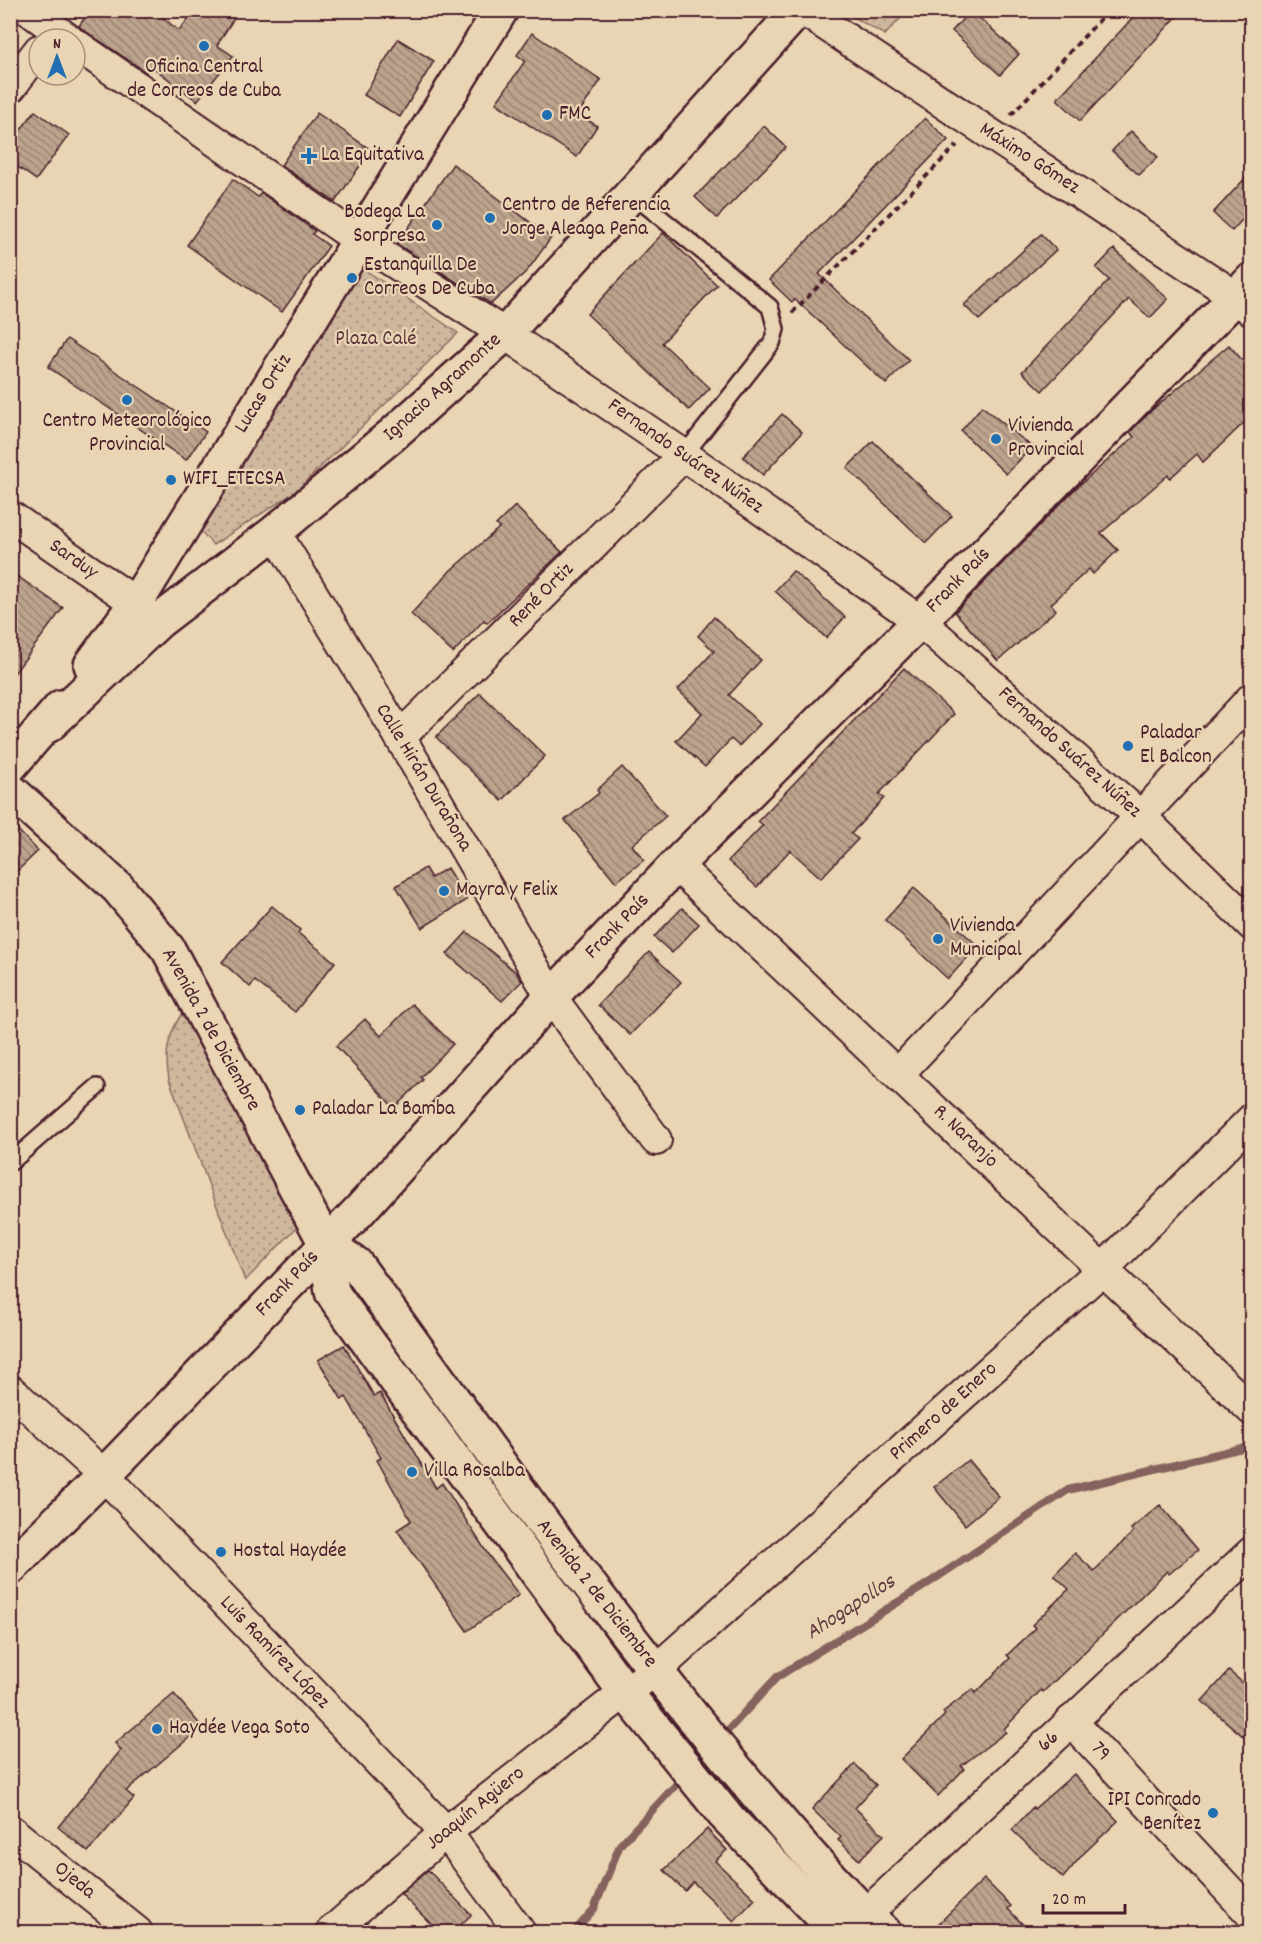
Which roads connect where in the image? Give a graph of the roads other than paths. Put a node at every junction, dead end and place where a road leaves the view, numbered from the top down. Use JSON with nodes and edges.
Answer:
{"nodes":[{"id":1,"x":29,"y":10,"type":"edge"},
{"id":2,"x":501,"y":10,"type":"edge"},
{"id":3,"x":798,"y":10,"type":"edge"},
{"id":4,"x":803,"y":10,"type":"edge"},
{"id":5,"x":49,"y":27,"type":"edge"},
{"id":6,"x":87,"y":55,"type":"edge"},
{"id":7,"x":27,"y":69,"type":"edge"},
{"id":8,"x":10,"y":88,"type":"edge"},
{"id":9,"x":632,"y":194,"type":"junction"},
{"id":10,"x":359,"y":240,"type":"junction"},
{"id":11,"x":1246,"y":296,"type":"edge"},
{"id":12,"x":505,"y":334,"type":"junction"},
{"id":13,"x":684,"y":455,"type":"junction"},
{"id":14,"x":10,"y":516,"type":"edge"},
{"id":15,"x":275,"y":532,"type":"junction"},
{"id":16,"x":147,"y":613,"type":"junction"},
{"id":17,"x":920,"y":621,"type":"junction"},
{"id":18,"x":1251,"y":698,"type":"edge"},
{"id":19,"x":400,"y":737,"type":"junction"},
{"id":20,"x":10,"y":766,"type":"edge"},
{"id":21,"x":10,"y":790,"type":"edge"},
{"id":22,"x":1140,"y":816,"type":"junction"},
{"id":23,"x":676,"y":865,"type":"junction"},
{"id":24,"x":1251,"y":926,"type":"edge"},
{"id":25,"x":551,"y":997,"type":"junction"},
{"id":26,"x":899,"y":1073,"type":"junction"},
{"id":27,"x":97,"y":1087,"type":"dead end"},
{"id":28,"x":1251,"y":1119,"type":"edge"},
{"id":29,"x":656,"y":1140,"type":"dead end"},
{"id":30,"x":10,"y":1163,"type":"edge"},
{"id":31,"x":360,"y":1210,"type":"junction"},
{"id":32,"x":326,"y":1244,"type":"junction"},
{"id":33,"x":356,"y":1264,"type":"junction"},
{"id":34,"x":1101,"y":1270,"type":"junction"},
{"id":35,"x":293,"y":1280,"type":"junction"},
{"id":36,"x":332,"y":1292,"type":"junction"},
{"id":37,"x":10,"y":1390,"type":"edge"},
{"id":38,"x":1251,"y":1410,"type":"edge"},
{"id":39,"x":104,"y":1475,"type":"junction"},
{"id":40,"x":1251,"y":1552,"type":"edge"},
{"id":41,"x":10,"y":1568,"type":"edge"},
{"id":42,"x":661,"y":1678,"type":"junction"},
{"id":43,"x":631,"y":1700,"type":"junction"},
{"id":44,"x":1071,"y":1721,"type":"junction"},
{"id":45,"x":10,"y":1830,"type":"edge"},
{"id":46,"x":446,"y":1832,"type":"junction"},
{"id":47,"x":1251,"y":1915,"type":"edge"},
{"id":48,"x":858,"y":1928,"type":"edge"},
{"id":49,"x":137,"y":1932,"type":"edge"},
{"id":50,"x":331,"y":1932,"type":"edge"},
{"id":51,"x":520,"y":1932,"type":"edge"}],
"edges":[{"from":1,"to":5,"type":"street","name":"Fernando Suárez Núñez"},
{"from":2,"to":10,"type":"main road","name":"Lucas Ortiz"},
{"from":3,"to":9,"type":"main road","name":"Ignacio Agramonte"},
{"from":4,"to":11,"type":"street","name":"Máximo Gómez"},
{"from":6,"to":10,"type":"street","name":"Fernando Suárez Núñez"},
{"from":7,"to":8,"type":"street"},
{"from":9,"to":12,"type":"main road","name":"Ignacio Agramonte"},
{"from":9,"to":13,"type":"lane"},
{"from":10,"to":12,"type":"street","name":"Fernando Suárez Núñez"},
{"from":10,"to":16,"type":"main road","name":"Lucas Ortiz"},
{"from":11,"to":17,"type":"main road","name":"Frank País"},
{"from":12,"to":13,"type":"street","name":"Fernando Suárez Núñez"},
{"from":12,"to":15,"type":"main road","name":"Ignacio Agramonte"},
{"from":13,"to":17,"type":"street","name":"Fernando Suárez Núñez"},
{"from":13,"to":19,"type":"street","name":"René Ortiz"},
{"from":14,"to":16,"type":"street","name":"Sarduy"},
{"from":15,"to":16,"type":"main road","name":"Ignacio Agramonte"},
{"from":15,"to":19,"type":"street","name":"Calle Hirán Durañona"},
{"from":16,"to":20,"type":"main road","name":"Lucas Ortiz"},
{"from":17,"to":22,"type":"street","name":"Fernando Suárez Núñez"},
{"from":17,"to":23,"type":"main road","name":"Frank País"},
{"from":18,"to":22,"type":"street"},
{"from":19,"to":25,"type":"street","name":"Calle Hirán Durañona"},
{"from":21,"to":32,"type":"main road","name":"Avenida 2 de Diciembre"},
{"from":22,"to":24,"type":"street","name":"Fernando Suárez Núñez"},
{"from":22,"to":26,"type":"street"},
{"from":23,"to":25,"type":"main road","name":"Frank País"},
{"from":23,"to":26,"type":"street","name":"R. Naranjo"},
{"from":25,"to":29,"type":"street","name":"Calle Hirán Durañona"},
{"from":25,"to":31,"type":"main road","name":"Frank País"},
{"from":26,"to":34,"type":"street","name":"R. Naranjo"},
{"from":27,"to":30,"type":"lane"},
{"from":28,"to":34,"type":"street","name":"Primero de Enero"},
{"from":31,"to":32,"type":"main road","name":"Frank País"},
{"from":31,"to":33,"type":"main road"},
{"from":32,"to":33,"type":"main road","name":"Avenida 2 de Diciembre"},
{"from":32,"to":35,"type":"main road","name":"Frank País"},
{"from":32,"to":36,"type":"main road","name":"Avenida 2 de Diciembre"},
{"from":33,"to":42,"type":"main road","name":"Avenida 2 de Diciembre"},
{"from":34,"to":38,"type":"street","name":"R. Naranjo"},
{"from":34,"to":42,"type":"street","name":"Primero de Enero"},
{"from":35,"to":36,"type":"main road"},
{"from":35,"to":39,"type":"main road","name":"Frank País"},
{"from":36,"to":43,"type":"main road","name":"Avenida 2 de Diciembre"},
{"from":37,"to":39,"type":"street","name":"Luis Ramírez López"},
{"from":39,"to":41,"type":"main road","name":"Frank País"},
{"from":39,"to":46,"type":"street","name":"Luis Ramírez López"},
{"from":40,"to":44,"type":"street","name":"66"},
{"from":42,"to":43,"type":"street","name":"Primero de Enero"},
{"from":42,"to":48,"type":"main road","name":"Avenida 2 de Diciembre"},
{"from":43,"to":46,"type":"street","name":"Joaquín Agüero"},
{"from":43,"to":48,"type":"main road","name":"Avenida 2 de Diciembre"},
{"from":44,"to":47,"type":"street","name":"79"},
{"from":44,"to":48,"type":"street","name":"66"},
{"from":45,"to":49,"type":"street","name":"Ojeda"},
{"from":46,"to":50,"type":"street","name":"Joaquín Agüero"},
{"from":46,"to":51,"type":"street","name":"Luis Ramírez López"}]}
